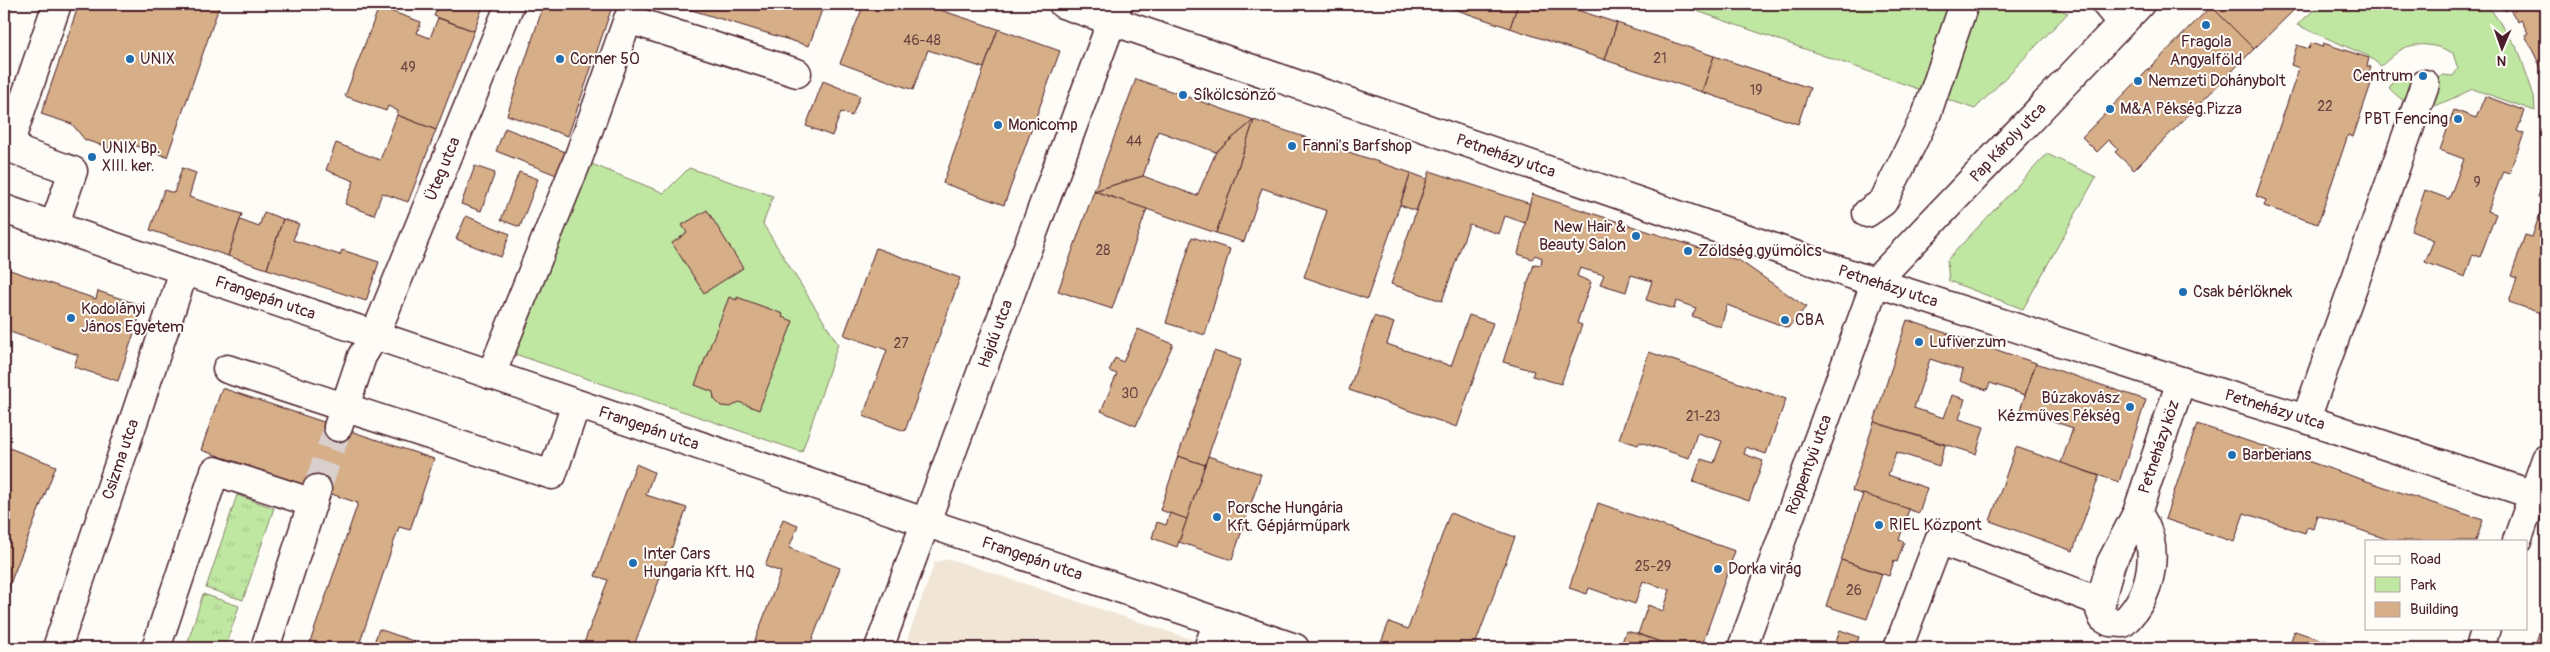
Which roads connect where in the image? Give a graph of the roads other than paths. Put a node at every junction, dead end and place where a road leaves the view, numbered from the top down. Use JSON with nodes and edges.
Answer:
{"nodes":[{"id":1,"x":57,"y":4,"type":"edge"},
{"id":2,"x":510,"y":4,"type":"edge"},
{"id":3,"x":1063,"y":4,"type":"edge"},
{"id":4,"x":1964,"y":4,"type":"edge"},
{"id":5,"x":2140,"y":4,"type":"edge"},
{"id":6,"x":1114,"y":12,"type":"edge"},
{"id":7,"x":2113,"y":13,"type":"edge"},
{"id":8,"x":797,"y":73,"type":"dead end"},
{"id":9,"x":2425,"y":84,"type":"dead end"},
{"id":10,"x":4,"y":209,"type":"edge"},
{"id":11,"x":1867,"y":213,"type":"dead end"},
{"id":12,"x":54,"y":226,"type":"junction"},
{"id":13,"x":184,"y":271,"type":"junction"},
{"id":14,"x":1876,"y":281,"type":"junction"},
{"id":15,"x":375,"y":335,"type":"junction"},
{"id":16,"x":227,"y":369,"type":"dead end"},
{"id":17,"x":491,"y":375,"type":"junction"},
{"id":18,"x":2181,"y":381,"type":"junction"},
{"id":19,"x":576,"y":404,"type":"junction"},
{"id":20,"x":341,"y":417,"type":"junction"},
{"id":21,"x":2306,"y":419,"type":"junction"},
{"id":22,"x":2546,"y":459,"type":"edge"},
{"id":23,"x":2539,"y":497,"type":"edge"},
{"id":24,"x":2137,"y":513,"type":"junction"},
{"id":25,"x":926,"y":523,"type":"junction"},
{"id":26,"x":2517,"y":540,"type":"edge"},
{"id":27,"x":2101,"y":602,"type":"junction"},
{"id":28,"x":1218,"y":622,"type":"junction"},
{"id":29,"x":2485,"y":630,"type":"edge"},
{"id":30,"x":57,"y":648,"type":"edge"},
{"id":31,"x":156,"y":648,"type":"edge"},
{"id":32,"x":264,"y":648,"type":"edge"},
{"id":33,"x":880,"y":648,"type":"edge"},
{"id":34,"x":1208,"y":648,"type":"edge"},
{"id":35,"x":1295,"y":648,"type":"edge"},
{"id":36,"x":1742,"y":648,"type":"edge"},
{"id":37,"x":1898,"y":648,"type":"edge"},
{"id":38,"x":2480,"y":648,"type":"edge"}],
"edges":[{"from":1,"to":12,"type":"street"},
{"from":2,"to":15,"type":"street","name":"Üteg utca"},
{"from":3,"to":6,"type":"street","name":"Petneházy utca"},
{"from":4,"to":11,"type":"street"},
{"from":5,"to":7,"type":"street","name":"Pap Károly utca"},
{"from":6,"to":14,"type":"street","name":"Petneházy utca"},
{"from":6,"to":25,"type":"street","name":"Hajdú utca"},
{"from":7,"to":14,"type":"street","name":"Pap Károly utca"},
{"from":8,"to":17,"type":"street"},
{"from":9,"to":21,"type":"street"},
{"from":10,"to":12,"type":"street","name":"Frangepán utca"},
{"from":12,"to":13,"type":"street","name":"Frangepán utca"},
{"from":13,"to":15,"type":"street","name":"Frangepán utca"},
{"from":13,"to":30,"type":"street","name":"Csizma utca"},
{"from":14,"to":18,"type":"street","name":"Petneházy utca"},
{"from":14,"to":36,"type":"street","name":"Röppentyű utca"},
{"from":15,"to":17,"type":"street","name":"Frangepán utca"},
{"from":15,"to":20,"type":"street","name":"Üteg utca"},
{"from":16,"to":20,"type":"street"},
{"from":17,"to":19,"type":"street","name":"Frangepán utca"},
{"from":18,"to":21,"type":"street","name":"Petneházy utca"},
{"from":18,"to":24,"type":"street","name":"Petneházy köz"},
{"from":19,"to":20,"type":"street"},
{"from":19,"to":25,"type":"street","name":"Frangepán utca"},
{"from":21,"to":23,"type":"street","name":"Petneházy utca"},
{"from":22,"to":23,"type":"street"},
{"from":23,"to":26,"type":"street"},
{"from":24,"to":27,"type":"street","name":"Petneházy köz"},
{"from":24,"to":27,"type":"street","name":"Petneházy köz"},
{"from":25,"to":28,"type":"street","name":"Frangepán utca"},
{"from":25,"to":33,"type":"street","name":"Hajdú utca"},
{"from":27,"to":37,"type":"street"},
{"from":28,"to":34,"type":"street"},
{"from":28,"to":35,"type":"street","name":"Frangepán utca"},
{"from":29,"to":38,"type":"street"},
{"from":31,"to":32,"type":"street"}]}
